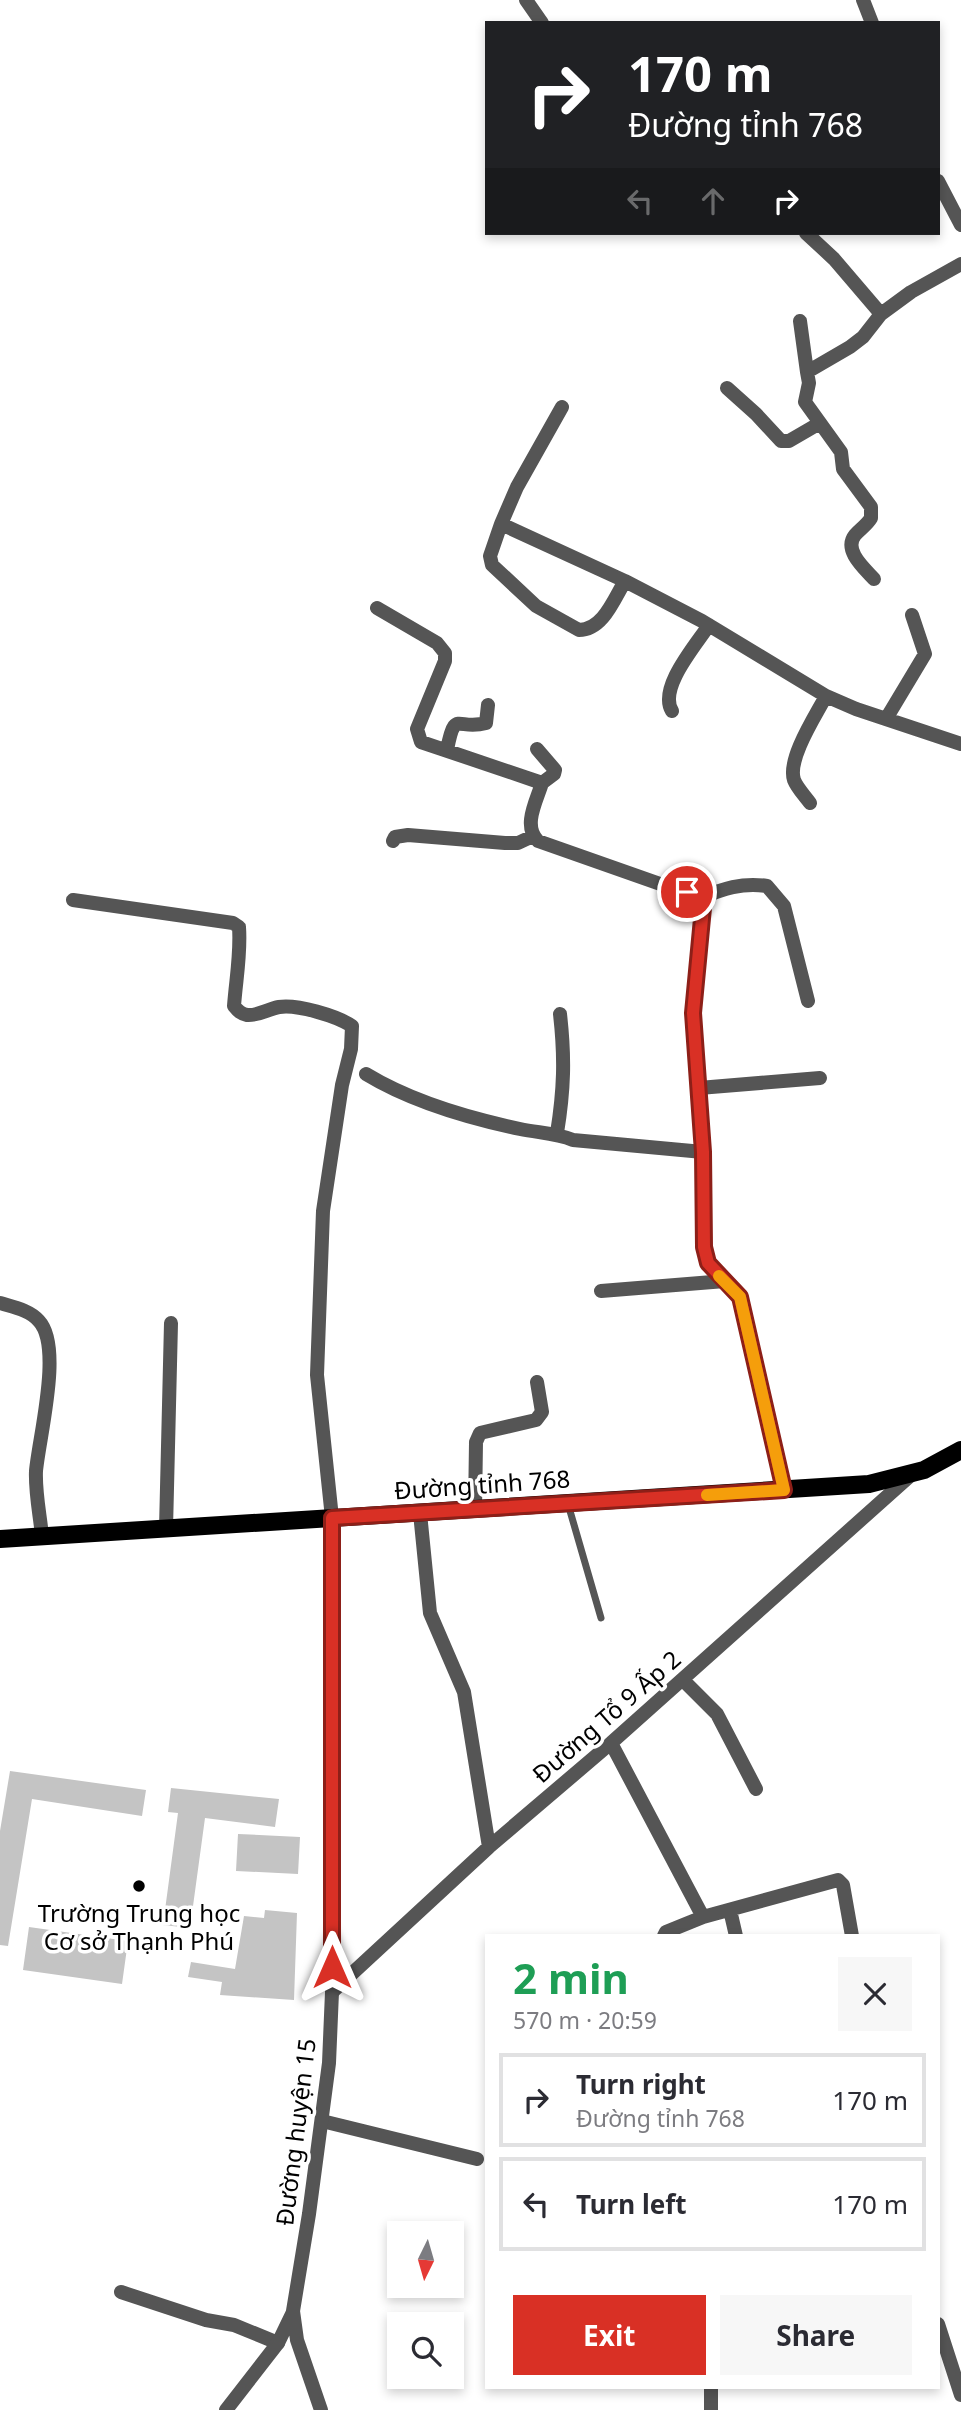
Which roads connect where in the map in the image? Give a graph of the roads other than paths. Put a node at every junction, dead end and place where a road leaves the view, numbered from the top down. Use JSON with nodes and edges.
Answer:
{"nodes":[{"id":1,"x":526,"y":0,"type":"edge"},
{"id":2,"x":863,"y":0,"type":"edge"},
{"id":3,"x":541,"y":21,"type":"edge"},
{"id":4,"x":871,"y":21,"type":"edge"},
{"id":5,"x":940,"y":185,"type":"edge"},
{"id":6,"x":961,"y":225,"type":"edge"},
{"id":7,"x":808,"y":235,"type":"edge"},
{"id":8,"x":961,"y":264,"type":"edge"},
{"id":9,"x":881,"y":314,"type":"junction"},
{"id":10,"x":800,"y":321,"type":"dead end"},
{"id":11,"x":807,"y":372,"type":"junction"},
{"id":12,"x":727,"y":388,"type":"dead end"},
{"id":13,"x":562,"y":407,"type":"dead end"},
{"id":14,"x":820,"y":423,"type":"junction"},
{"id":15,"x":501,"y":524,"type":"junction"},
{"id":16,"x":874,"y":579,"type":"dead end"},
{"id":17,"x":625,"y":581,"type":"junction"},
{"id":18,"x":377,"y":608,"type":"dead end"},
{"id":19,"x":912,"y":615,"type":"dead end"},
{"id":20,"x":709,"y":625,"type":"junction"},
{"id":21,"x":826,"y":696,"type":"junction"},
{"id":22,"x":488,"y":705,"type":"dead end"},
{"id":23,"x":672,"y":711,"type":"dead end"},
{"id":24,"x":886,"y":719,"type":"junction"},
{"id":25,"x":961,"y":744,"type":"edge"},
{"id":26,"x":537,"y":749,"type":"dead end"},
{"id":27,"x":447,"y":750,"type":"junction"},
{"id":28,"x":542,"y":783,"type":"junction"},
{"id":29,"x":810,"y":803,"type":"dead end"},
{"id":30,"x":533,"y":836,"type":"junction"},
{"id":31,"x":393,"y":841,"type":"dead end"},
{"id":32,"x":700,"y":898,"type":"junction"},
{"id":33,"x":73,"y":900,"type":"dead end"},
{"id":34,"x":808,"y":1002,"type":"dead end"},
{"id":35,"x":560,"y":1014,"type":"dead end"},
{"id":36,"x":366,"y":1074,"type":"dead end"},
{"id":37,"x":820,"y":1078,"type":"dead end"},
{"id":38,"x":699,"y":1088,"type":"junction"},
{"id":39,"x":557,"y":1133,"type":"junction"},
{"id":40,"x":703,"y":1152,"type":"junction"},
{"id":41,"x":725,"y":1281,"type":"junction"},
{"id":42,"x":601,"y":1291,"type":"dead end"},
{"id":43,"x":0,"y":1303,"type":"edge"},
{"id":44,"x":172,"y":1324,"type":"dead end"},
{"id":45,"x":537,"y":1382,"type":"dead end"},
{"id":46,"x":961,"y":1450,"type":"edge"},
{"id":47,"x":911,"y":1475,"type":"junction"},
{"id":48,"x":784,"y":1490,"type":"junction"},
{"id":49,"x":568,"y":1504,"type":"junction"},
{"id":50,"x":475,"y":1510,"type":"junction"},
{"id":51,"x":420,"y":1513,"type":"junction"},
{"id":52,"x":332,"y":1518,"type":"junction"},
{"id":53,"x":166,"y":1529,"type":"junction"},
{"id":54,"x":42,"y":1536,"type":"junction"},
{"id":55,"x":0,"y":1539,"type":"edge"},
{"id":56,"x":601,"y":1618,"type":"dead end"},
{"id":57,"x":683,"y":1680,"type":"junction"},
{"id":58,"x":611,"y":1743,"type":"junction"},
{"id":59,"x":756,"y":1790,"type":"dead end"},
{"id":60,"x":489,"y":1847,"type":"junction"},
{"id":61,"x":730,"y":1910,"type":"junction"},
{"id":62,"x":703,"y":1917,"type":"junction"},
{"id":63,"x":665,"y":1934,"type":"edge"},
{"id":64,"x":736,"y":1934,"type":"edge"},
{"id":65,"x":852,"y":1934,"type":"edge"},
{"id":66,"x":332,"y":1992,"type":"junction"},
{"id":67,"x":322,"y":2120,"type":"junction"},
{"id":68,"x":477,"y":2159,"type":"dead end"},
{"id":69,"x":121,"y":2292,"type":"dead end"},
{"id":70,"x":293,"y":2311,"type":"junction"},
{"id":71,"x":940,"y":2330,"type":"edge"},
{"id":72,"x":278,"y":2343,"type":"junction"},
{"id":73,"x":711,"y":2389,"type":"edge"},
{"id":74,"x":961,"y":2395,"type":"edge"},
{"id":75,"x":226,"y":2410,"type":"edge"},
{"id":76,"x":321,"y":2410,"type":"edge"},
{"id":77,"x":711,"y":2410,"type":"edge"}],
"edges":[{"from":1,"to":3,"type":"street"},
{"from":2,"to":4,"type":"street"},
{"from":5,"to":6,"type":"street"},
{"from":7,"to":9,"type":"street"},
{"from":8,"to":9,"type":"street"},
{"from":9,"to":11,"type":"street"},
{"from":10,"to":11,"type":"street"},
{"from":11,"to":14,"type":"street"},
{"from":12,"to":14,"type":"street"},
{"from":13,"to":15,"type":"street"},
{"from":14,"to":16,"type":"street"},
{"from":15,"to":17,"type":"street"},
{"from":15,"to":17,"type":"street"},
{"from":17,"to":20,"type":"street"},
{"from":18,"to":27,"type":"street"},
{"from":19,"to":24,"type":"street"},
{"from":20,"to":21,"type":"street"},
{"from":20,"to":23,"type":"street"},
{"from":21,"to":24,"type":"street"},
{"from":21,"to":29,"type":"street"},
{"from":22,"to":27,"type":"street"},
{"from":24,"to":25,"type":"street"},
{"from":26,"to":28,"type":"street"},
{"from":27,"to":28,"type":"street"},
{"from":28,"to":30,"type":"street"},
{"from":30,"to":31,"type":"street"},
{"from":30,"to":32,"type":"street"},
{"from":32,"to":34,"type":"street"},
{"from":32,"to":38,"type":"street"},
{"from":33,"to":52,"type":"street","name":"Đường huyện 15"},
{"from":35,"to":39,"type":"street"},
{"from":36,"to":39,"type":"street"},
{"from":37,"to":38,"type":"street"},
{"from":38,"to":40,"type":"street"},
{"from":39,"to":40,"type":"street"},
{"from":40,"to":41,"type":"street"},
{"from":41,"to":42,"type":"street"},
{"from":41,"to":48,"type":"street"},
{"from":43,"to":54,"type":"street"},
{"from":44,"to":53,"type":"street"},
{"from":45,"to":50,"type":"street"},
{"from":46,"to":47,"type":"main road","name":"Đường tỉnh 768"},
{"from":47,"to":48,"type":"main road","name":"Đường tỉnh 768"},
{"from":47,"to":57,"type":"street","name":"Đường Tổ 9 Ấp 2"},
{"from":48,"to":49,"type":"main road","name":"Đường tỉnh 768"},
{"from":49,"to":50,"type":"main road","name":"Đường tỉnh 768"},
{"from":49,"to":56,"type":"lane"},
{"from":50,"to":51,"type":"main road","name":"Đường tỉnh 768"},
{"from":51,"to":52,"type":"main road","name":"Đường tỉnh 768"},
{"from":51,"to":60,"type":"street"},
{"from":52,"to":53,"type":"main road","name":"Đường tỉnh 768"},
{"from":52,"to":66,"type":"street","name":"Đường huyện 15"},
{"from":53,"to":54,"type":"main road","name":"Đường tỉnh 768"},
{"from":54,"to":55,"type":"main road","name":"Đường tỉnh 768"},
{"from":57,"to":58,"type":"street","name":"Đường Tổ 9 Ấp 2"},
{"from":57,"to":59,"type":"street"},
{"from":58,"to":60,"type":"street","name":"Đường Tổ 9 Ấp 2"},
{"from":58,"to":62,"type":"street"},
{"from":60,"to":66,"type":"street","name":"Đường Tổ 9 Ấp 2"},
{"from":61,"to":62,"type":"street"},
{"from":61,"to":64,"type":"street"},
{"from":61,"to":65,"type":"street"},
{"from":62,"to":63,"type":"street"},
{"from":66,"to":67,"type":"street","name":"Đường huyện 15"},
{"from":67,"to":68,"type":"street"},
{"from":67,"to":70,"type":"street","name":"Đường huyện 15"},
{"from":69,"to":72,"type":"street"},
{"from":70,"to":72,"type":"street"},
{"from":70,"to":76,"type":"street","name":"Đường huyện 15"},
{"from":71,"to":74,"type":"street"},
{"from":72,"to":75,"type":"street"},
{"from":73,"to":77,"type":"street"}]}
